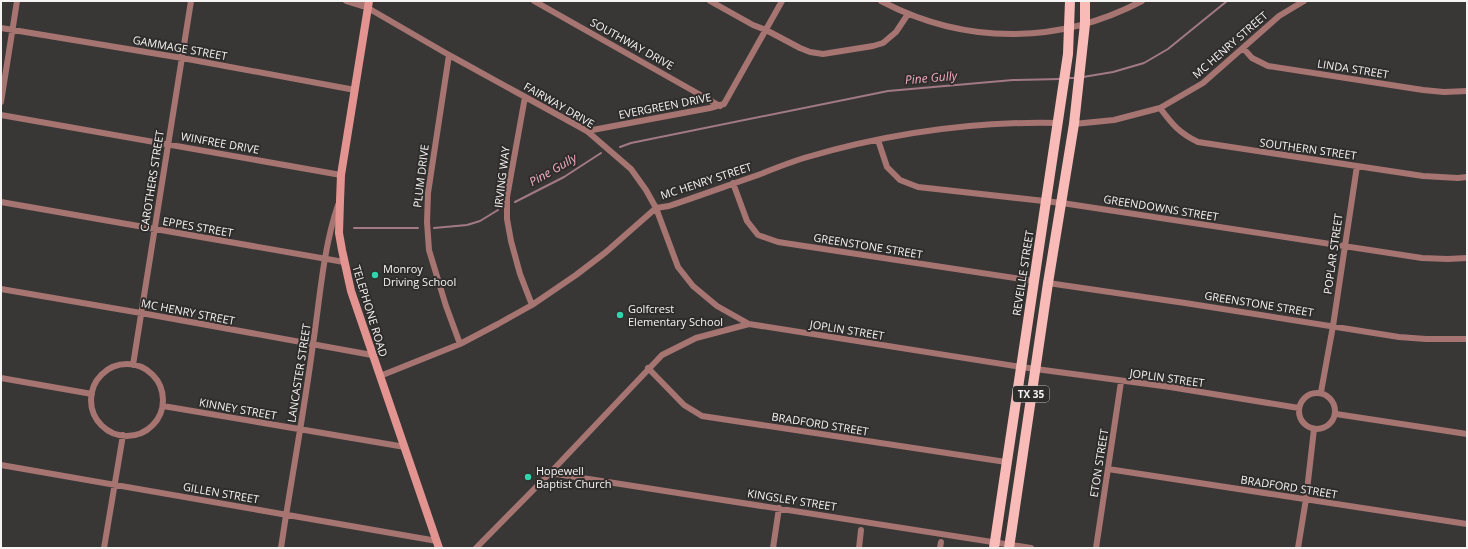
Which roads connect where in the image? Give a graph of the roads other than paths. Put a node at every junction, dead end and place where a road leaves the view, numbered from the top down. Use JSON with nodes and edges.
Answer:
{"nodes":[{"id":1,"x":17,"y":1,"type":"edge"},
{"id":2,"x":191,"y":1,"type":"edge"},
{"id":3,"x":346,"y":1,"type":"edge"},
{"id":4,"x":358,"y":1,"type":"edge"},
{"id":5,"x":534,"y":1,"type":"edge"},
{"id":6,"x":710,"y":1,"type":"edge"},
{"id":7,"x":782,"y":1,"type":"edge"},
{"id":8,"x":881,"y":1,"type":"edge"},
{"id":9,"x":1070,"y":1,"type":"edge"},
{"id":10,"x":1085,"y":1,"type":"edge"},
{"id":11,"x":1142,"y":1,"type":"edge"},
{"id":12,"x":1304,"y":1,"type":"edge"},
{"id":13,"x":369,"y":5,"type":"edge"},
{"id":14,"x":908,"y":14,"type":"junction"},
{"id":15,"x":1085,"y":24,"type":"junction"},
{"id":16,"x":1,"y":28,"type":"edge"},
{"id":17,"x":1070,"y":28,"type":"junction"},
{"id":18,"x":12,"y":30,"type":"junction"},
{"id":19,"x":766,"y":30,"type":"junction"},
{"id":20,"x":1243,"y":48,"type":"junction"},
{"id":21,"x":449,"y":55,"type":"junction"},
{"id":22,"x":182,"y":58,"type":"junction"},
{"id":23,"x":355,"y":90,"type":"junction"},
{"id":24,"x":1467,"y":91,"type":"edge"},
{"id":25,"x":525,"y":97,"type":"junction"},
{"id":26,"x":1,"y":102,"type":"edge"},
{"id":27,"x":720,"y":106,"type":"junction"},
{"id":28,"x":1160,"y":108,"type":"junction"},
{"id":29,"x":1,"y":115,"type":"edge"},
{"id":30,"x":1058,"y":123,"type":"junction"},
{"id":31,"x":1074,"y":124,"type":"junction"},
{"id":32,"x":587,"y":131,"type":"junction"},
{"id":33,"x":878,"y":140,"type":"junction"},
{"id":34,"x":168,"y":144,"type":"junction"},
{"id":35,"x":1357,"y":166,"type":"junction"},
{"id":36,"x":341,"y":175,"type":"junction"},
{"id":37,"x":1467,"y":177,"type":"edge"},
{"id":38,"x":733,"y":183,"type":"junction"},
{"id":39,"x":340,"y":201,"type":"junction"},
{"id":40,"x":1046,"y":201,"type":"junction"},
{"id":41,"x":1,"y":202,"type":"edge"},
{"id":42,"x":1062,"y":203,"type":"junction"},
{"id":43,"x":656,"y":208,"type":"junction"},
{"id":44,"x":154,"y":230,"type":"junction"},
{"id":45,"x":1344,"y":246,"type":"junction"},
{"id":46,"x":1467,"y":258,"type":"edge"},
{"id":47,"x":325,"y":260,"type":"junction"},
{"id":48,"x":344,"y":262,"type":"junction"},
{"id":49,"x":1034,"y":281,"type":"junction"},
{"id":50,"x":1048,"y":284,"type":"junction"},
{"id":51,"x":1,"y":290,"type":"edge"},
{"id":52,"x":532,"y":305,"type":"junction"},
{"id":53,"x":141,"y":313,"type":"junction"},
{"id":54,"x":749,"y":324,"type":"junction"},
{"id":55,"x":1333,"y":326,"type":"junction"},
{"id":56,"x":1467,"y":339,"type":"edge"},
{"id":57,"x":460,"y":344,"type":"junction"},
{"id":58,"x":313,"y":345,"type":"junction"},
{"id":59,"x":372,"y":355,"type":"junction"},
{"id":60,"x":133,"y":365,"type":"junction"},
{"id":61,"x":1021,"y":367,"type":"junction"},
{"id":62,"x":648,"y":368,"type":"junction"},
{"id":63,"x":1035,"y":369,"type":"junction"},
{"id":64,"x":380,"y":376,"type":"junction"},
{"id":65,"x":1,"y":378,"type":"edge"},
{"id":66,"x":1122,"y":382,"type":"junction"},
{"id":67,"x":1321,"y":392,"type":"junction"},
{"id":68,"x":92,"y":394,"type":"junction"},
{"id":69,"x":163,"y":406,"type":"junction"},
{"id":70,"x":1299,"y":408,"type":"junction"},
{"id":71,"x":1336,"y":414,"type":"junction"},
{"id":72,"x":1314,"y":429,"type":"junction"},
{"id":73,"x":300,"y":430,"type":"junction"},
{"id":74,"x":1467,"y":434,"type":"edge"},
{"id":75,"x":123,"y":435,"type":"junction"},
{"id":76,"x":405,"y":447,"type":"junction"},
{"id":77,"x":1006,"y":462,"type":"junction"},
{"id":78,"x":1,"y":465,"type":"edge"},
{"id":79,"x":1108,"y":469,"type":"junction"},
{"id":80,"x":550,"y":473,"type":"junction"},
{"id":81,"x":114,"y":484,"type":"junction"},
{"id":82,"x":1306,"y":499,"type":"junction"},
{"id":83,"x":779,"y":508,"type":"junction"},
{"id":84,"x":286,"y":515,"type":"junction"},
{"id":85,"x":1467,"y":524,"type":"edge"},
{"id":86,"x":862,"y":530,"type":"dead end"},
{"id":87,"x":438,"y":544,"type":"edge"},
{"id":88,"x":994,"y":545,"type":"edge"},
{"id":89,"x":1009,"y":546,"type":"edge"},
{"id":90,"x":104,"y":548,"type":"edge"},
{"id":91,"x":280,"y":548,"type":"edge"},
{"id":92,"x":476,"y":548,"type":"edge"},
{"id":93,"x":773,"y":548,"type":"edge"},
{"id":94,"x":859,"y":548,"type":"edge"},
{"id":95,"x":1031,"y":548,"type":"edge"},
{"id":96,"x":1096,"y":548,"type":"edge"},
{"id":97,"x":1298,"y":548,"type":"edge"}],
"edges":[{"from":1,"to":18,"type":"street"},
{"from":2,"to":22,"type":"street","name":"CAROTHERS STREET"},
{"from":3,"to":13,"type":"street"},
{"from":4,"to":13,"type":"street","name":"FAIRWAY DRIVE"},
{"from":5,"to":27,"type":"street","name":"SOUTHWAY DRIVE"},
{"from":6,"to":19,"type":"street"},
{"from":7,"to":19,"type":"street","name":"EVERGREEN DRIVE"},
{"from":8,"to":14,"type":"street"},
{"from":9,"to":17,"type":"main road","name":"REVEILLE STREET","number":"TX 35"},
{"from":10,"to":15,"type":"main road","number":"TX 35"},
{"from":11,"to":15,"type":"street"},
{"from":12,"to":20,"type":"street","name":"MC HENRY STREET"},
{"from":13,"to":21,"type":"street","name":"FAIRWAY DRIVE"},
{"from":13,"to":23,"type":"main road","name":"TELEPHONE ROAD"},
{"from":14,"to":17,"type":"street"},
{"from":14,"to":19,"type":"street"},
{"from":15,"to":17,"type":"street"},
{"from":15,"to":31,"type":"main road","number":"TX 35"},
{"from":16,"to":18,"type":"street","name":"GAMMAGE STREET"},
{"from":17,"to":30,"type":"main road","name":"REVEILLE STREET","number":"TX 35"},
{"from":18,"to":22,"type":"street","name":"GAMMAGE STREET"},
{"from":18,"to":26,"type":"street"},
{"from":19,"to":27,"type":"street","name":"EVERGREEN DRIVE"},
{"from":20,"to":24,"type":"street","name":"LINDA STREET"},
{"from":20,"to":28,"type":"street","name":"MC HENRY STREET"},
{"from":21,"to":25,"type":"street","name":"FAIRWAY DRIVE"},
{"from":21,"to":57,"type":"street","name":"PLUM DRIVE"},
{"from":22,"to":23,"type":"street","name":"GAMMAGE STREET"},
{"from":22,"to":34,"type":"street","name":"CAROTHERS STREET"},
{"from":23,"to":36,"type":"main road","name":"TELEPHONE ROAD"},
{"from":25,"to":32,"type":"street","name":"FAIRWAY DRIVE"},
{"from":25,"to":52,"type":"street","name":"IRVING WAY"},
{"from":27,"to":32,"type":"street","name":"EVERGREEN DRIVE"},
{"from":28,"to":31,"type":"street","name":"MC HENRY STREET"},
{"from":28,"to":35,"type":"street","name":"SOUTHERN STREET"},
{"from":29,"to":34,"type":"street","name":"WINFREE DRIVE"},
{"from":30,"to":33,"type":"street","name":"MC HENRY STREET"},
{"from":30,"to":40,"type":"main road","name":"REVEILLE STREET","number":"TX 35"},
{"from":31,"to":42,"type":"main road","number":"TX 35"},
{"from":32,"to":43,"type":"street","name":"FAIRWAY DRIVE"},
{"from":33,"to":38,"type":"street","name":"MC HENRY STREET"},
{"from":33,"to":40,"type":"street","name":"GREENDOWNS STREET"},
{"from":34,"to":36,"type":"street","name":"WINFREE DRIVE"},
{"from":34,"to":44,"type":"street","name":"CAROTHERS STREET"},
{"from":35,"to":37,"type":"street","name":"SOUTHERN STREET"},
{"from":35,"to":45,"type":"street","name":"POPLAR STREET"},
{"from":36,"to":39,"type":"main road","name":"TELEPHONE ROAD"},
{"from":38,"to":43,"type":"street","name":"MC HENRY STREET"},
{"from":38,"to":49,"type":"street","name":"GREENSTONE STREET"},
{"from":39,"to":47,"type":"street","name":"LANCASTER STREET"},
{"from":39,"to":48,"type":"main road","name":"TELEPHONE ROAD"},
{"from":40,"to":42,"type":"street","name":"GREENDOWNS STREET"},
{"from":40,"to":49,"type":"main road","name":"REVEILLE STREET","number":"TX 35"},
{"from":41,"to":44,"type":"street","name":"EPPES STREET"},
{"from":42,"to":45,"type":"street","name":"GREENDOWNS STREET"},
{"from":42,"to":50,"type":"main road","number":"TX 35"},
{"from":43,"to":52,"type":"street","name":"MC HENRY STREET"},
{"from":43,"to":54,"type":"street","name":"FAIRWAY DRIVE"},
{"from":44,"to":47,"type":"street","name":"EPPES STREET"},
{"from":44,"to":53,"type":"street","name":"CAROTHERS STREET"},
{"from":45,"to":46,"type":"street","name":"GREENDOWNS STREET"},
{"from":45,"to":55,"type":"street","name":"POPLAR STREET"},
{"from":47,"to":48,"type":"street","name":"EPPES STREET"},
{"from":47,"to":58,"type":"street","name":"LANCASTER STREET"},
{"from":48,"to":59,"type":"main road","name":"TELEPHONE ROAD"},
{"from":49,"to":61,"type":"main road","name":"REVEILLE STREET","number":"TX 35"},
{"from":50,"to":55,"type":"street","name":"GREENSTONE STREET"},
{"from":50,"to":63,"type":"main road","number":"TX 35"},
{"from":51,"to":53,"type":"street","name":"MC HENRY STREET"},
{"from":52,"to":57,"type":"street","name":"MC HENRY STREET"},
{"from":53,"to":58,"type":"street","name":"MC HENRY STREET"},
{"from":53,"to":60,"type":"street","name":"CAROTHERS STREET"},
{"from":54,"to":61,"type":"street","name":"JOPLIN STREET"},
{"from":54,"to":62,"type":"street","name":"JOPLIN STREET"},
{"from":55,"to":56,"type":"street","name":"GREENSTONE STREET"},
{"from":55,"to":67,"type":"street","name":"POPLAR STREET"},
{"from":57,"to":64,"type":"street","name":"MC HENRY STREET"},
{"from":58,"to":59,"type":"street","name":"MC HENRY STREET"},
{"from":58,"to":73,"type":"street","name":"LANCASTER STREET"},
{"from":59,"to":64,"type":"main road","name":"TELEPHONE ROAD"},
{"from":60,"to":68,"type":"street"},
{"from":60,"to":69,"type":"street"},
{"from":61,"to":63,"type":"street","name":"JOPLIN STREET"},
{"from":61,"to":77,"type":"main road","name":"REVEILLE STREET","number":"TX 35"},
{"from":62,"to":77,"type":"street","name":"BRADFORD STREET"},
{"from":62,"to":80,"type":"street","name":"JOPLIN STREET"},
{"from":63,"to":66,"type":"street","name":"JOPLIN STREET"},
{"from":63,"to":89,"type":"main road","number":"TX 35"},
{"from":64,"to":76,"type":"main road","name":"TELEPHONE ROAD"},
{"from":65,"to":68,"type":"street"},
{"from":66,"to":70,"type":"street","name":"JOPLIN STREET"},
{"from":66,"to":79,"type":"street","name":"ETON STREET"},
{"from":67,"to":70,"type":"street"},
{"from":67,"to":71,"type":"street"},
{"from":68,"to":75,"type":"street"},
{"from":69,"to":73,"type":"street","name":"KINNEY STREET"},
{"from":69,"to":75,"type":"street"},
{"from":70,"to":72,"type":"street"},
{"from":71,"to":72,"type":"street"},
{"from":71,"to":74,"type":"street"},
{"from":72,"to":82,"type":"street"},
{"from":73,"to":76,"type":"street","name":"KINNEY STREET"},
{"from":73,"to":84,"type":"street","name":"LANCASTER STREET"},
{"from":75,"to":81,"type":"street"},
{"from":76,"to":87,"type":"main road","name":"TELEPHONE ROAD"},
{"from":77,"to":88,"type":"main road","name":"REVEILLE STREET","number":"TX 35"},
{"from":78,"to":81,"type":"street","name":"GILLEN STREET"},
{"from":79,"to":82,"type":"street","name":"BRADFORD STREET"},
{"from":79,"to":96,"type":"street","name":"ETON STREET"},
{"from":80,"to":83,"type":"street","name":"KINGSLEY STREET"},
{"from":80,"to":92,"type":"street","name":"JOPLIN STREET"},
{"from":81,"to":84,"type":"street","name":"GILLEN STREET"},
{"from":81,"to":90,"type":"street"},
{"from":82,"to":85,"type":"street","name":"BRADFORD STREET"},
{"from":82,"to":97,"type":"street"},
{"from":83,"to":88,"type":"street","name":"KINGSLEY STREET"},
{"from":83,"to":93,"type":"street"},
{"from":84,"to":87,"type":"street","name":"GILLEN STREET"},
{"from":84,"to":91,"type":"street","name":"LANCASTER STREET"},
{"from":86,"to":94,"type":"street"},
{"from":88,"to":89,"type":"street","name":"KINGSLEY STREET"},
{"from":89,"to":95,"type":"street","name":"KINGSLEY STREET"}]}
